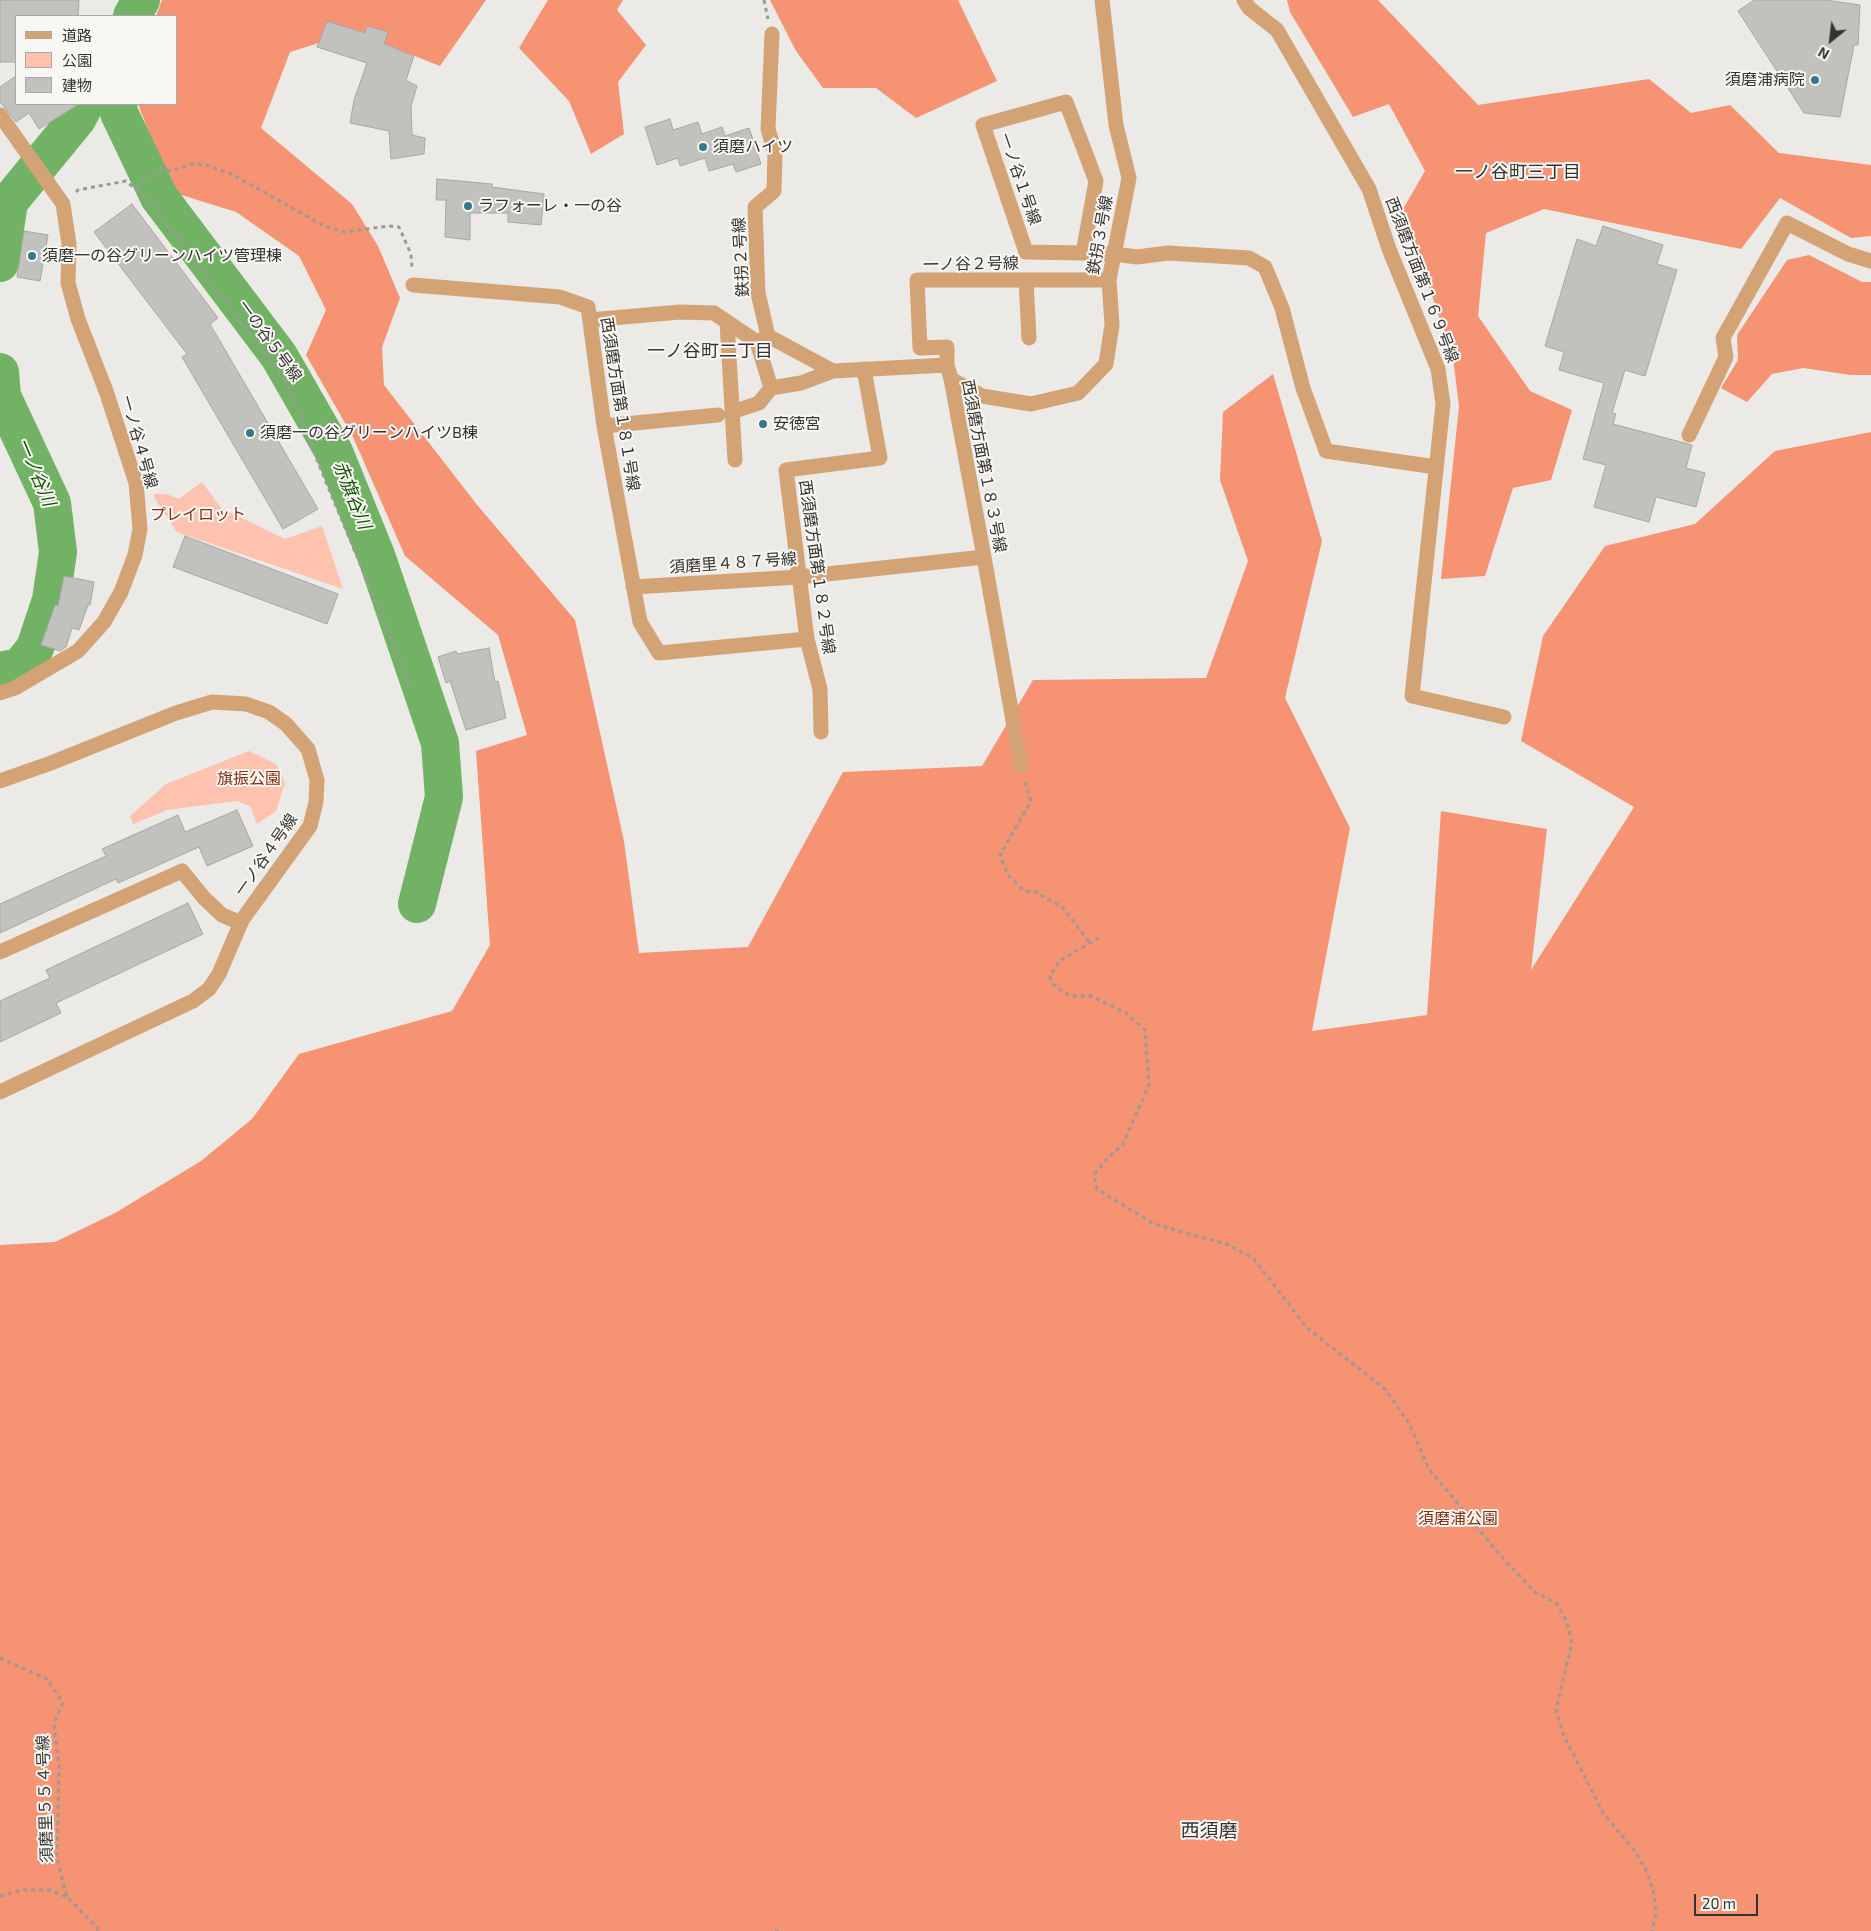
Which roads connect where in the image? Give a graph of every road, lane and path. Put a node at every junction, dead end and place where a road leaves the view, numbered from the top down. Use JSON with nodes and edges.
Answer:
{"nodes":[{"id":1,"x":1102,"y":0,"type":"edge"},
{"id":2,"x":1244,"y":0,"type":"edge"},
{"id":3,"x":772,"y":34,"type":"dead end"},
{"id":4,"x":0,"y":115,"type":"edge"},
{"id":5,"x":135,"y":189,"type":"junction"},
{"id":6,"x":62,"y":203,"type":"junction"},
{"id":7,"x":1083,"y":253,"type":"junction"},
{"id":8,"x":1114,"y":254,"type":"junction"},
{"id":9,"x":1871,"y":261,"type":"edge"},
{"id":10,"x":1026,"y":280,"type":"junction"},
{"id":11,"x":1109,"y":280,"type":"junction"},
{"id":12,"x":413,"y":286,"type":"joint"},
{"id":13,"x":590,"y":320,"type":"junction"},
{"id":14,"x":727,"y":322,"type":"junction"},
{"id":15,"x":1029,"y":338,"type":"dead end"},
{"id":16,"x":762,"y":339,"type":"junction"},
{"id":17,"x":864,"y":370,"type":"junction"},
{"id":18,"x":833,"y":371,"type":"junction"},
{"id":19,"x":949,"y":372,"type":"junction"},
{"id":20,"x":771,"y":388,"type":"junction"},
{"id":21,"x":725,"y":414,"type":"junction"},
{"id":22,"x":604,"y":426,"type":"junction"},
{"id":23,"x":1688,"y":435,"type":"dead end"},
{"id":24,"x":735,"y":460,"type":"dead end"},
{"id":25,"x":1436,"y":466,"type":"junction"},
{"id":26,"x":984,"y":557,"type":"junction"},
{"id":27,"x":799,"y":577,"type":"junction"},
{"id":28,"x":633,"y":587,"type":"junction"},
{"id":29,"x":807,"y":639,"type":"junction"},
{"id":30,"x":412,"y":689,"type":"dead end"},
{"id":31,"x":0,"y":693,"type":"edge"},
{"id":32,"x":1504,"y":717,"type":"dead end"},
{"id":33,"x":821,"y":732,"type":"dead end"},
{"id":34,"x":1021,"y":766,"type":"joint"},
{"id":35,"x":0,"y":781,"type":"edge"},
{"id":36,"x":241,"y":923,"type":"junction"},
{"id":37,"x":1099,"y":938,"type":"dead end"},
{"id":38,"x":1090,"y":943,"type":"junction"},
{"id":39,"x":0,"y":952,"type":"edge"},
{"id":40,"x":0,"y":1092,"type":"edge"},
{"id":41,"x":0,"y":1658,"type":"edge"},
{"id":42,"x":0,"y":1896,"type":"edge"},
{"id":43,"x":68,"y":1897,"type":"junction"},
{"id":44,"x":98,"y":1931,"type":"edge"},
{"id":45,"x":774,"y":1931,"type":"edge"},
{"id":46,"x":780,"y":1931,"type":"edge"},
{"id":47,"x":1652,"y":1931,"type":"edge"}],
"edges":[{"from":1,"to":8,"type":"street","name":"鉄拐３号線"},
{"from":2,"to":25,"type":"street","name":"西須磨方面第１６９号線"},
{"from":3,"to":16,"type":"street","name":"鉄拐２号線"},
{"from":4,"to":6,"type":"street"},
{"from":5,"to":6,"type":"path","name":"一の谷５号線"},
{"from":5,"to":12,"type":"path"},
{"from":5,"to":30,"type":"path","name":"一の谷５号線"},
{"from":6,"to":31,"type":"street","name":"一ノ谷４号線"},
{"from":7,"to":7,"type":"street","name":"一ノ谷１号線"},
{"from":7,"to":8,"type":"street","name":"一ノ谷１号線"},
{"from":8,"to":11,"type":"street","name":"鉄拐３号線"},
{"from":8,"to":25,"type":"street","name":"一ノ谷１号線"},
{"from":9,"to":23,"type":"street"},
{"from":10,"to":11,"type":"street","name":"一ノ谷２号線"},
{"from":10,"to":15,"type":"street"},
{"from":10,"to":19,"type":"street","name":"一ノ谷２号線"},
{"from":11,"to":19,"type":"street","name":"鉄拐３号線"},
{"from":12,"to":13,"type":"street","name":"西須磨方面第１８１号線"},
{"from":13,"to":14,"type":"street"},
{"from":13,"to":22,"type":"street","name":"西須磨方面第１８１号線"},
{"from":14,"to":16,"type":"street"},
{"from":14,"to":21,"type":"street"},
{"from":16,"to":18,"type":"street"},
{"from":16,"to":20,"type":"street"},
{"from":17,"to":18,"type":"street","name":"西須磨方面第１８３号線"},
{"from":17,"to":19,"type":"street","name":"西須磨方面第１８３号線"},
{"from":17,"to":27,"type":"street","name":"西須磨方面第１８２号線"},
{"from":18,"to":20,"type":"street"},
{"from":19,"to":26,"type":"street","name":"西須磨方面第１８３号線"},
{"from":20,"to":21,"type":"street"},
{"from":21,"to":22,"type":"street"},
{"from":21,"to":24,"type":"street"},
{"from":22,"to":28,"type":"street","name":"西須磨方面第１８１号線"},
{"from":25,"to":32,"type":"street","name":"西須磨方面第１６９号線"},
{"from":26,"to":27,"type":"street","name":"須磨里４８７号線"},
{"from":26,"to":34,"type":"street","name":"西須磨方面第１８３号線"},
{"from":27,"to":28,"type":"street","name":"須磨里４８７号線"},
{"from":27,"to":29,"type":"street","name":"西須磨方面第１８２号線"},
{"from":28,"to":29,"type":"street","name":"西須磨方面第１８１号線"},
{"from":29,"to":33,"type":"street","name":"西須磨方面第１８２号線"},
{"from":34,"to":38,"type":"path"},
{"from":35,"to":36,"type":"street","name":"一ノ谷４号線"},
{"from":36,"to":39,"type":"street"},
{"from":36,"to":40,"type":"street","name":"一ノ谷４号線"},
{"from":37,"to":38,"type":"path"},
{"from":38,"to":47,"type":"path"},
{"from":41,"to":43,"type":"path","name":"須磨里５５４号線"},
{"from":42,"to":43,"type":"path"},
{"from":43,"to":44,"type":"path","name":"須磨里５５４号線"},
{"from":45,"to":46,"type":"path"}]}
